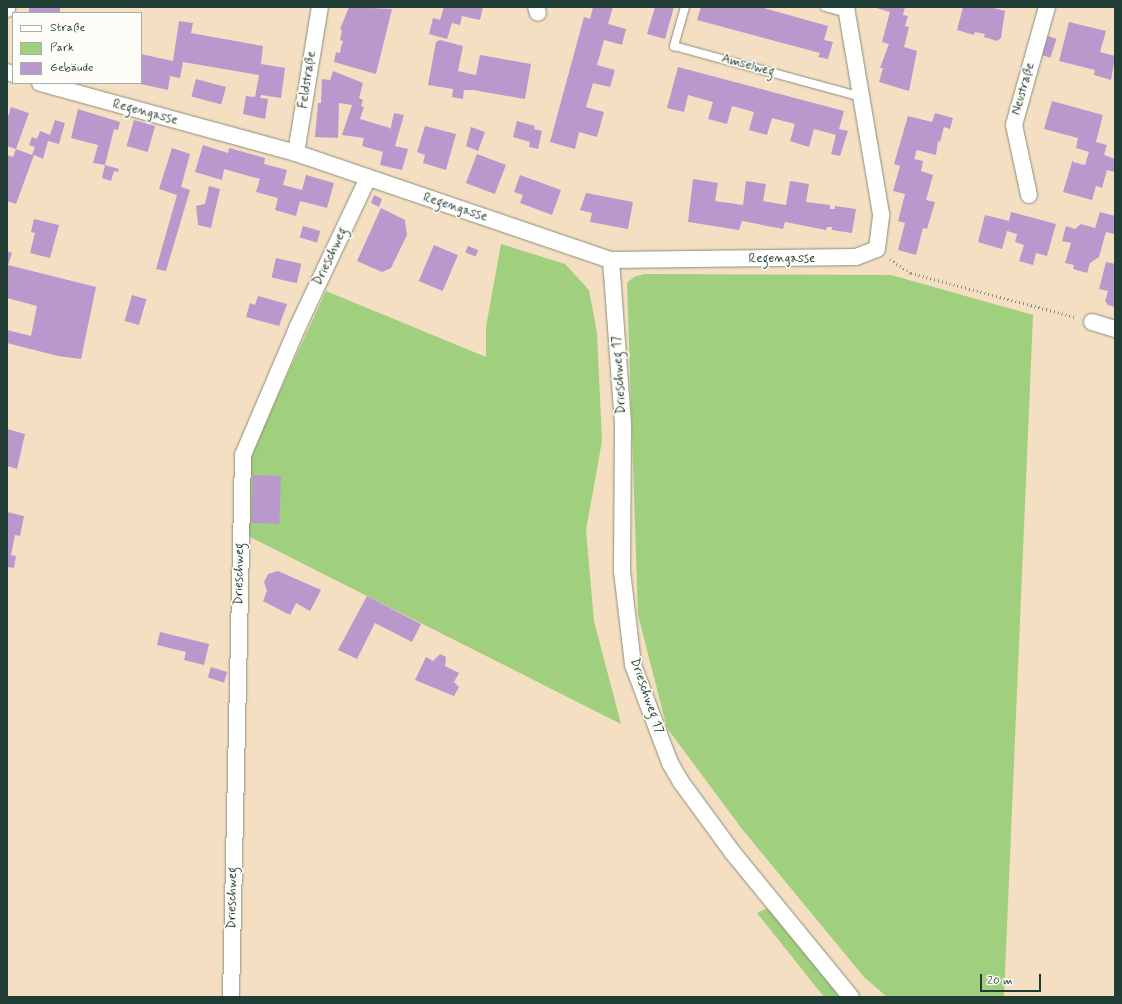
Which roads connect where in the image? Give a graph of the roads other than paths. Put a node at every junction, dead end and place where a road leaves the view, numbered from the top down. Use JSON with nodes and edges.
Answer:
{"nodes":[{"id":1,"x":320,"y":7,"type":"edge"},
{"id":2,"x":685,"y":7,"type":"edge"},
{"id":3,"x":825,"y":7,"type":"edge"},
{"id":4,"x":1047,"y":7,"type":"edge"},
{"id":5,"x":846,"y":10,"type":"edge"},
{"id":6,"x":44,"y":84,"type":"edge"},
{"id":7,"x":862,"y":97,"type":"junction"},
{"id":8,"x":296,"y":153,"type":"junction"},
{"id":9,"x":368,"y":178,"type":"junction"},
{"id":10,"x":1029,"y":195,"type":"dead end"},
{"id":11,"x":611,"y":260,"type":"junction"},
{"id":12,"x":1092,"y":322,"type":"road end"},
{"id":13,"x":1115,"y":328,"type":"edge"},
{"id":14,"x":231,"y":997,"type":"edge"},
{"id":15,"x":851,"y":997,"type":"edge"}],
"edges":[{"from":1,"to":8,"type":"street","name":"Feldstraße"},
{"from":2,"to":7,"type":"lane","name":"Amselweg"},
{"from":3,"to":5,"type":"lane"},
{"from":4,"to":10,"type":"street","name":"Neustraße"},
{"from":5,"to":7,"type":"street"},
{"from":6,"to":8,"type":"street","name":"Regengasse"},
{"from":7,"to":11,"type":"street","name":"Regengasse"},
{"from":8,"to":9,"type":"street","name":"Regengasse"},
{"from":9,"to":11,"type":"street","name":"Regengasse"},
{"from":9,"to":14,"type":"street","name":"Drieschweg"},
{"from":11,"to":15,"type":"street","name":"Drieschweg 17"},
{"from":12,"to":13,"type":"street"}]}
